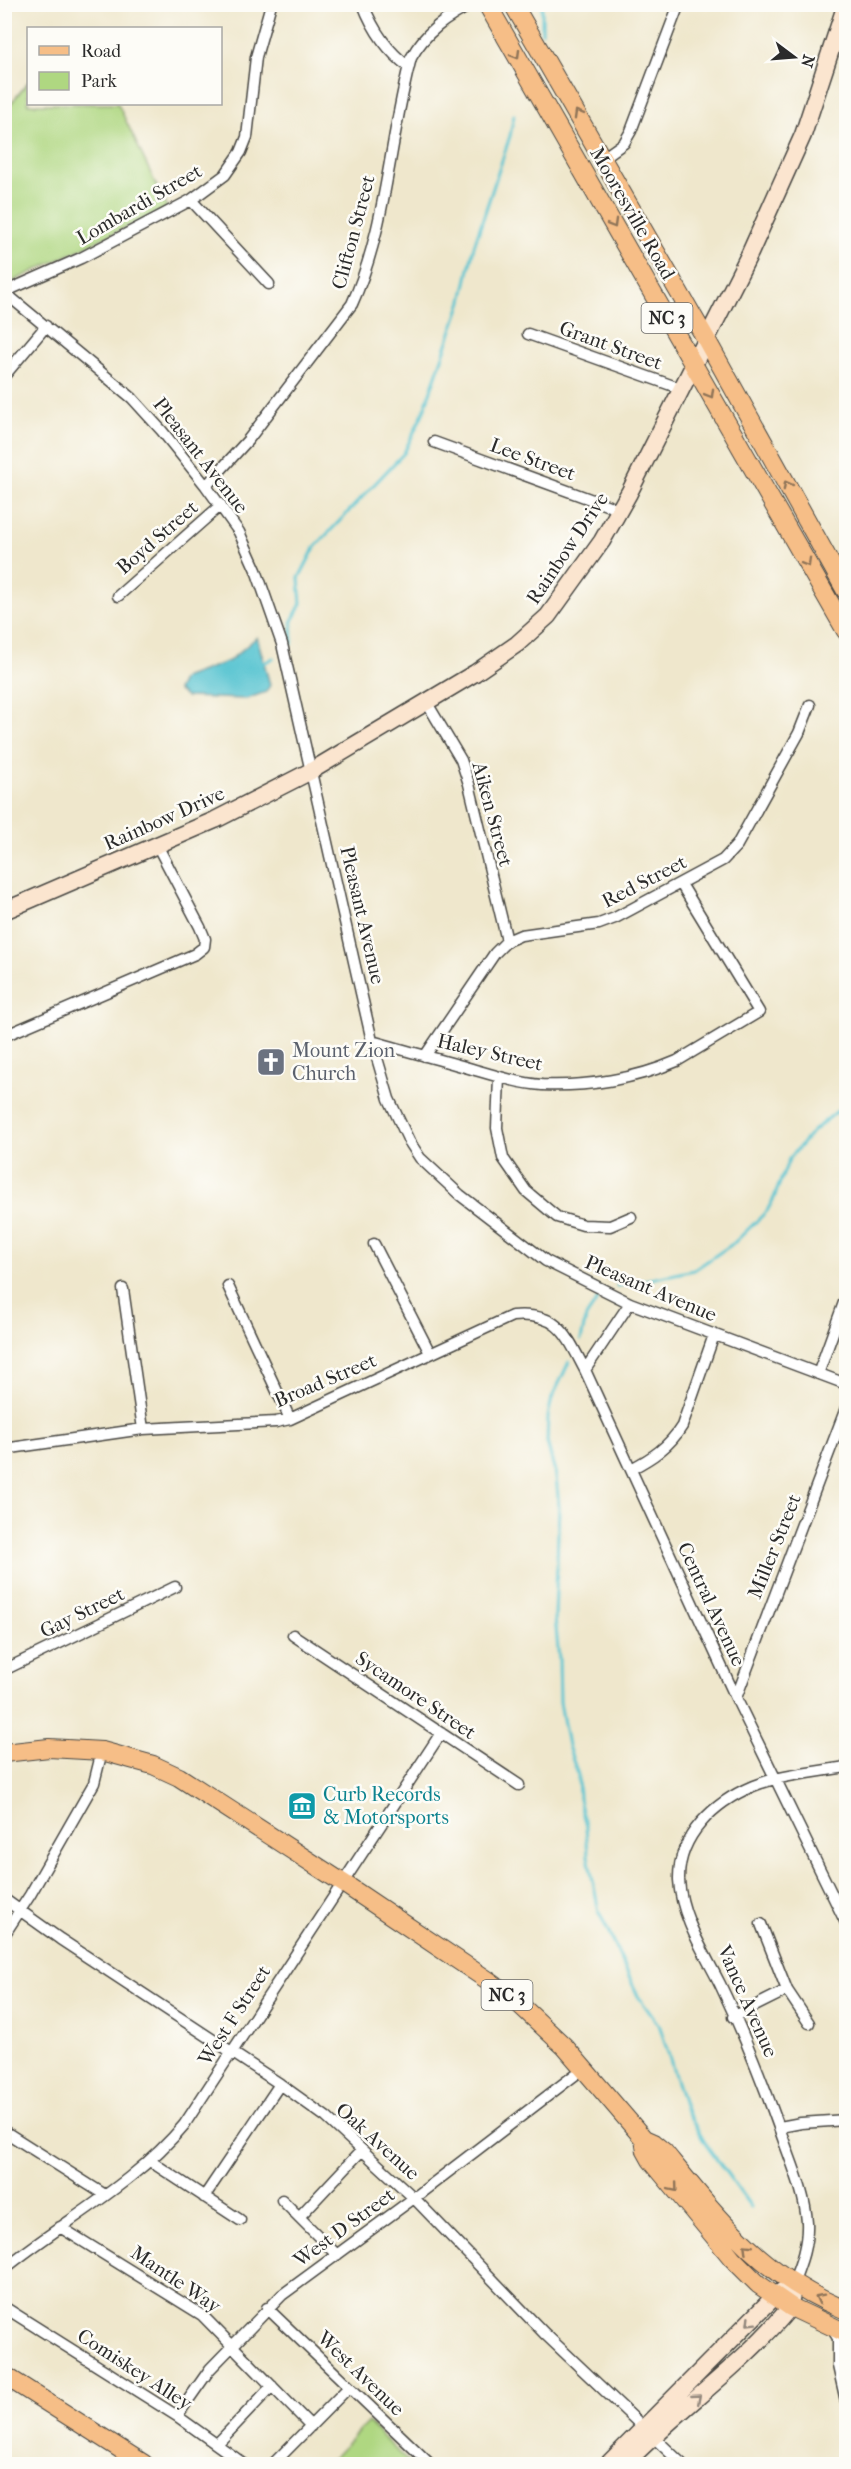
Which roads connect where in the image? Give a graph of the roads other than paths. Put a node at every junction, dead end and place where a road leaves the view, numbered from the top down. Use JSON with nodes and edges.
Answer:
{"nodes":[{"id":1,"x":271,"y":4,"type":"edge"},
{"id":2,"x":363,"y":4,"type":"edge"},
{"id":3,"x":473,"y":4,"type":"edge"},
{"id":4,"x":487,"y":4,"type":"edge"},
{"id":5,"x":513,"y":4,"type":"edge"},
{"id":6,"x":679,"y":4,"type":"edge"},
{"id":7,"x":846,"y":4,"type":"edge"},
{"id":8,"x":409,"y":67,"type":"junction"},
{"id":9,"x":603,"y":158,"type":"junction"},
{"id":10,"x":191,"y":200,"type":"junction"},
{"id":11,"x":269,"y":284,"type":"dead end"},
{"id":12,"x":4,"y":292,"type":"edge"},
{"id":13,"x":46,"y":326,"type":"junction"},
{"id":14,"x":528,"y":334,"type":"dead end"},
{"id":15,"x":706,"y":339,"type":"junction"},
{"id":16,"x":694,"y":365,"type":"junction"},
{"id":17,"x":4,"y":376,"type":"edge"},
{"id":18,"x":682,"y":389,"type":"junction"},
{"id":19,"x":434,"y":442,"type":"dead end"},
{"id":20,"x":206,"y":486,"type":"junction"},
{"id":21,"x":221,"y":505,"type":"junction"},
{"id":22,"x":620,"y":510,"type":"junction"},
{"id":23,"x":846,"y":591,"type":"edge"},
{"id":24,"x":118,"y":596,"type":"dead end"},
{"id":25,"x":846,"y":631,"type":"edge"},
{"id":26,"x":427,"y":702,"type":"junction"},
{"id":27,"x":810,"y":705,"type":"dead end"},
{"id":28,"x":311,"y":771,"type":"junction"},
{"id":29,"x":157,"y":845,"type":"junction"},
{"id":30,"x":681,"y":884,"type":"junction"},
{"id":31,"x":4,"y":911,"type":"edge"},
{"id":32,"x":507,"y":941,"type":"junction"},
{"id":33,"x":4,"y":1036,"type":"edge"},
{"id":34,"x":372,"y":1041,"type":"junction"},
{"id":35,"x":425,"y":1056,"type":"junction"},
{"id":36,"x":499,"y":1077,"type":"junction"},
{"id":37,"x":631,"y":1217,"type":"dead end"},
{"id":38,"x":374,"y":1244,"type":"dead end"},
{"id":39,"x":228,"y":1286,"type":"dead end"},
{"id":40,"x":123,"y":1289,"type":"dead end"},
{"id":41,"x":846,"y":1297,"type":"edge"},
{"id":42,"x":630,"y":1303,"type":"junction"},
{"id":43,"x":714,"y":1335,"type":"junction"},
{"id":44,"x":430,"y":1353,"type":"junction"},
{"id":45,"x":585,"y":1370,"type":"junction"},
{"id":46,"x":818,"y":1374,"type":"junction"},
{"id":47,"x":846,"y":1384,"type":"edge"},
{"id":48,"x":846,"y":1408,"type":"edge"},
{"id":49,"x":290,"y":1419,"type":"junction"},
{"id":50,"x":143,"y":1429,"type":"junction"},
{"id":51,"x":4,"y":1449,"type":"edge"},
{"id":52,"x":631,"y":1469,"type":"junction"},
{"id":53,"x":175,"y":1587,"type":"dead end"},
{"id":54,"x":293,"y":1635,"type":"dead end"},
{"id":55,"x":4,"y":1670,"type":"edge"},
{"id":56,"x":736,"y":1698,"type":"junction"},
{"id":57,"x":441,"y":1733,"type":"junction"},
{"id":58,"x":102,"y":1751,"type":"junction"},
{"id":59,"x":4,"y":1753,"type":"edge"},
{"id":60,"x":846,"y":1767,"type":"edge"},
{"id":61,"x":776,"y":1780,"type":"junction"},
{"id":62,"x":519,"y":1785,"type":"dead end"},
{"id":63,"x":343,"y":1883,"type":"junction"},
{"id":64,"x":4,"y":1899,"type":"edge"},
{"id":65,"x":20,"y":1911,"type":"junction"},
{"id":66,"x":846,"y":1923,"type":"edge"},
{"id":67,"x":761,"y":1924,"type":"dead end"},
{"id":68,"x":4,"y":1935,"type":"edge"},
{"id":69,"x":788,"y":1990,"type":"junction"},
{"id":70,"x":734,"y":2017,"type":"junction"},
{"id":71,"x":809,"y":2023,"type":"dead end"},
{"id":72,"x":231,"y":2052,"type":"junction"},
{"id":73,"x":584,"y":2068,"type":"junction"},
{"id":74,"x":280,"y":2084,"type":"junction"},
{"id":75,"x":846,"y":2120,"type":"edge"},
{"id":76,"x":780,"y":2127,"type":"junction"},
{"id":77,"x":4,"y":2132,"type":"edge"},
{"id":78,"x":644,"y":2139,"type":"junction"},
{"id":79,"x":363,"y":2150,"type":"junction"},
{"id":80,"x":150,"y":2162,"type":"junction"},
{"id":81,"x":105,"y":2195,"type":"junction"},
{"id":82,"x":204,"y":2197,"type":"junction"},
{"id":83,"x":414,"y":2198,"type":"junction"},
{"id":84,"x":282,"y":2200,"type":"dead end"},
{"id":85,"x":299,"y":2217,"type":"junction"},
{"id":86,"x":240,"y":2220,"type":"dead end"},
{"id":87,"x":60,"y":2227,"type":"junction"},
{"id":88,"x":337,"y":2255,"type":"junction"},
{"id":89,"x":4,"y":2269,"type":"edge"},
{"id":90,"x":793,"y":2283,"type":"junction"},
{"id":91,"x":782,"y":2302,"type":"junction"},
{"id":92,"x":4,"y":2307,"type":"edge"},
{"id":93,"x":267,"y":2308,"type":"junction"},
{"id":94,"x":846,"y":2310,"type":"edge"},
{"id":95,"x":829,"y":2326,"type":"junction"},
{"id":96,"x":846,"y":2333,"type":"edge"},
{"id":97,"x":231,"y":2346,"type":"junction"},
{"id":98,"x":846,"y":2358,"type":"edge"},
{"id":99,"x":842,"y":2372,"type":"junction"},
{"id":100,"x":4,"y":2375,"type":"edge"},
{"id":101,"x":272,"y":2385,"type":"junction"},
{"id":102,"x":349,"y":2387,"type":"junction"},
{"id":103,"x":846,"y":2401,"type":"edge"},
{"id":104,"x":177,"y":2416,"type":"junction"},
{"id":105,"x":311,"y":2426,"type":"junction"},
{"id":106,"x":649,"y":2432,"type":"junction"},
{"id":107,"x":217,"y":2444,"type":"junction"},
{"id":108,"x":144,"y":2464,"type":"edge"},
{"id":109,"x":244,"y":2464,"type":"edge"},
{"id":110,"x":273,"y":2464,"type":"edge"},
{"id":111,"x":430,"y":2464,"type":"edge"},
{"id":112,"x":608,"y":2464,"type":"edge"},
{"id":113,"x":625,"y":2464,"type":"edge"},
{"id":114,"x":682,"y":2464,"type":"edge"}],
"edges":[{"from":1,"to":10,"type":"street","name":"Lombardi Street"},
{"from":2,"to":8,"type":"street"},
{"from":3,"to":8,"type":"street","name":"Clifton Street"},
{"from":4,"to":16,"type":"main road","name":"Mooresville Road","number":"NC 3","one_way":true},
{"from":9,"to":5,"type":"main road","name":"Mooresville Road","number":"NC 3","one_way":true},
{"from":6,"to":9,"type":"street"},
{"from":7,"to":15,"type":"main road","name":"Rainbow Drive"},
{"from":8,"to":20,"type":"street","name":"Clifton Street"},
{"from":9,"to":15,"type":"main road","name":"Mooresville Road","number":"NC 3"},
{"from":10,"to":11,"type":"street"},
{"from":10,"to":12,"type":"street","name":"Lombardi Street"},
{"from":12,"to":13,"type":"street","name":"Pleasant Avenue"},
{"from":13,"to":17,"type":"street"},
{"from":13,"to":20,"type":"street","name":"Pleasant Avenue"},
{"from":14,"to":18,"type":"street","name":"Grant Street"},
{"from":15,"to":16,"type":"main road","name":"Rainbow Drive"},
{"from":23,"to":15,"type":"main road","name":"Mooresville Road","number":"NC 3","one_way":true},
{"from":16,"to":18,"type":"main road","name":"Rainbow Drive"},
{"from":16,"to":25,"type":"main road","name":"Mooresville Road","number":"NC 3","one_way":true},
{"from":18,"to":22,"type":"main road","name":"Rainbow Drive"},
{"from":19,"to":22,"type":"street","name":"Lee Street"},
{"from":20,"to":21,"type":"street","name":"Pleasant Avenue"},
{"from":21,"to":24,"type":"street","name":"Boyd Street"},
{"from":21,"to":28,"type":"street","name":"Pleasant Avenue"},
{"from":22,"to":26,"type":"main road","name":"Rainbow Drive"},
{"from":26,"to":28,"type":"main road","name":"Rainbow Drive"},
{"from":26,"to":32,"type":"street","name":"Aiken Street"},
{"from":27,"to":30,"type":"street","name":"Red Street"},
{"from":28,"to":29,"type":"main road","name":"Rainbow Drive"},
{"from":28,"to":34,"type":"street","name":"Pleasant Avenue"},
{"from":29,"to":31,"type":"main road","name":"Rainbow Drive"},
{"from":29,"to":33,"type":"street"},
{"from":30,"to":32,"type":"street","name":"Red Street"},
{"from":30,"to":36,"type":"street","name":"Haley Street"},
{"from":32,"to":35,"type":"street"},
{"from":34,"to":35,"type":"street","name":"Haley Street"},
{"from":34,"to":42,"type":"street","name":"Pleasant Avenue"},
{"from":35,"to":36,"type":"street","name":"Haley Street"},
{"from":36,"to":37,"type":"street"},
{"from":38,"to":44,"type":"street"},
{"from":39,"to":49,"type":"street"},
{"from":40,"to":50,"type":"street"},
{"from":41,"to":46,"type":"street"},
{"from":42,"to":43,"type":"street","name":"Pleasant Avenue"},
{"from":42,"to":45,"type":"street"},
{"from":43,"to":46,"type":"street","name":"Pleasant Avenue"},
{"from":43,"to":52,"type":"street"},
{"from":44,"to":45,"type":"street","name":"Broad Street"},
{"from":44,"to":49,"type":"street","name":"Broad Street"},
{"from":45,"to":52,"type":"street","name":"Central Avenue"},
{"from":46,"to":47,"type":"street","name":"Pleasant Avenue"},
{"from":48,"to":56,"type":"street","name":"Miller Street"},
{"from":49,"to":50,"type":"street","name":"Broad Street"},
{"from":50,"to":51,"type":"street","name":"Broad Street"},
{"from":52,"to":56,"type":"street","name":"Central Avenue"},
{"from":53,"to":55,"type":"street","name":"Gay Street"},
{"from":54,"to":57,"type":"street","name":"Sycamore Street"},
{"from":56,"to":61,"type":"street","name":"Central Avenue"},
{"from":57,"to":62,"type":"street","name":"Sycamore Street"},
{"from":57,"to":63,"type":"street","name":"West F Street"},
{"from":58,"to":59,"type":"main road","number":"NC 3"},
{"from":58,"to":63,"type":"main road","number":"NC 3"},
{"from":58,"to":65,"type":"street"},
{"from":60,"to":61,"type":"street","name":"Vance Avenue"},
{"from":61,"to":66,"type":"street","name":"Central Avenue"},
{"from":61,"to":70,"type":"street","name":"Vance Avenue"},
{"from":63,"to":72,"type":"street","name":"West F Street"},
{"from":63,"to":73,"type":"main road","number":"NC 3"},
{"from":64,"to":65,"type":"street","name":"Oak Avenue"},
{"from":65,"to":68,"type":"street"},
{"from":65,"to":72,"type":"street","name":"Oak Avenue"},
{"from":67,"to":69,"type":"street"},
{"from":69,"to":70,"type":"street"},
{"from":69,"to":71,"type":"street"},
{"from":70,"to":76,"type":"street","name":"Vance Avenue"},
{"from":72,"to":74,"type":"street","name":"Oak Avenue"},
{"from":72,"to":80,"type":"street","name":"West F Street"},
{"from":73,"to":78,"type":"main road","number":"NC 3"},
{"from":73,"to":83,"type":"street","name":"West D Street"},
{"from":74,"to":79,"type":"street","name":"Oak Avenue"},
{"from":74,"to":82,"type":"street"},
{"from":75,"to":76,"type":"street"},
{"from":76,"to":90,"type":"street","name":"Vance Avenue"},
{"from":77,"to":81,"type":"street"},
{"from":90,"to":78,"type":"main road","number":"NC 3","one_way":true},
{"from":78,"to":91,"type":"main road","number":"NC 3","one_way":true},
{"from":79,"to":83,"type":"street","name":"Oak Avenue"},
{"from":79,"to":85,"type":"street"},
{"from":80,"to":81,"type":"street","name":"West F Street"},
{"from":80,"to":82,"type":"street"},
{"from":81,"to":87,"type":"street","name":"West F Street"},
{"from":82,"to":86,"type":"street"},
{"from":83,"to":88,"type":"street","name":"West D Street"},
{"from":83,"to":106,"type":"street","name":"Oak Avenue"},
{"from":84,"to":85,"type":"street"},
{"from":85,"to":88,"type":"street"},
{"from":87,"to":89,"type":"street","name":"West F Street"},
{"from":87,"to":97,"type":"street","name":"Mantle Way"},
{"from":88,"to":93,"type":"street","name":"West D Street"},
{"from":90,"to":91,"type":"main road"},
{"from":94,"to":90,"type":"main road","number":"NC 3","one_way":true},
{"from":91,"to":95,"type":"main road","number":"NC 3"},
{"from":91,"to":106,"type":"main road"},
{"from":92,"to":104,"type":"street","name":"Comiskey Alley"},
{"from":93,"to":97,"type":"street","name":"West D Street"},
{"from":93,"to":102,"type":"street","name":"West Avenue"},
{"from":95,"to":96,"type":"main road","number":"NC 3"},
{"from":95,"to":99,"type":"street"},
{"from":97,"to":101,"type":"street","name":"Mantle Way"},
{"from":97,"to":104,"type":"street","name":"West D Street"},
{"from":98,"to":99,"type":"street"},
{"from":99,"to":103,"type":"street"},
{"from":100,"to":108,"type":"main road"},
{"from":101,"to":105,"type":"street","name":"Mantle Way"},
{"from":101,"to":107,"type":"street"},
{"from":102,"to":105,"type":"street"},
{"from":102,"to":111,"type":"street","name":"West Avenue"},
{"from":104,"to":107,"type":"street","name":"Comiskey Alley"},
{"from":105,"to":110,"type":"street"},
{"from":106,"to":112,"type":"main road"},
{"from":106,"to":113,"type":"main road"},
{"from":106,"to":114,"type":"street","name":"Oak Avenue"},
{"from":107,"to":109,"type":"street","name":"Comiskey Alley"}]}
